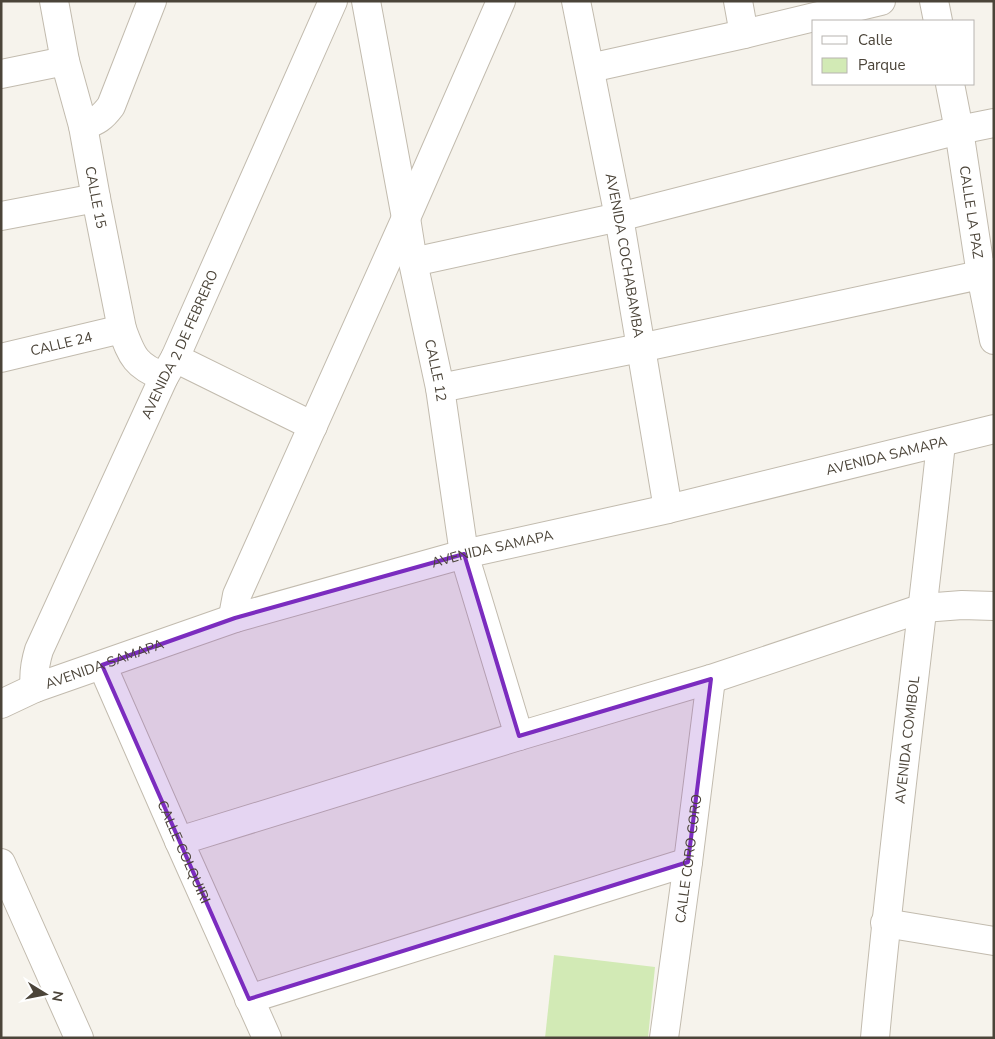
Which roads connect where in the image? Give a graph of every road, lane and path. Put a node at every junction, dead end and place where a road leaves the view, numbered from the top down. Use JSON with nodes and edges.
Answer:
{"nodes":[{"id":1,"x":54,"y":1,"type":"edge"},
{"id":2,"x":152,"y":1,"type":"edge"},
{"id":3,"x":334,"y":1,"type":"edge"},
{"id":4,"x":366,"y":1,"type":"edge"},
{"id":5,"x":501,"y":1,"type":"edge"},
{"id":6,"x":576,"y":1,"type":"edge"},
{"id":7,"x":738,"y":1,"type":"edge"},
{"id":8,"x":881,"y":1,"type":"edge"},
{"id":9,"x":934,"y":1,"type":"edge"},
{"id":10,"x":938,"y":20,"type":"edge"},
{"id":11,"x":744,"y":34,"type":"junction"},
{"id":12,"x":66,"y":61,"type":"junction"},
{"id":13,"x":590,"y":68,"type":"junction"},
{"id":14,"x":1,"y":74,"type":"edge"},
{"id":15,"x":950,"y":85,"type":"edge"},
{"id":16,"x":994,"y":123,"type":"edge"},
{"id":17,"x":83,"y":126,"type":"junction"},
{"id":18,"x":959,"y":130,"type":"junction"},
{"id":19,"x":96,"y":198,"type":"junction"},
{"id":20,"x":1,"y":216,"type":"edge"},
{"id":21,"x":619,"y":217,"type":"junction"},
{"id":22,"x":406,"y":218,"type":"junction"},
{"id":23,"x":413,"y":262,"type":"junction"},
{"id":24,"x":987,"y":273,"type":"edge"},
{"id":25,"x":122,"y":329,"type":"junction"},
{"id":26,"x":994,"y":340,"type":"edge"},
{"id":27,"x":640,"y":348,"type":"junction"},
{"id":28,"x":1,"y":358,"type":"edge"},
{"id":29,"x":170,"y":367,"type":"junction"},
{"id":30,"x":440,"y":388,"type":"junction"},
{"id":31,"x":313,"y":426,"type":"junction"},
{"id":32,"x":994,"y":429,"type":"edge"},
{"id":33,"x":941,"y":443,"type":"junction"},
{"id":34,"x":668,"y":509,"type":"junction"},
{"id":35,"x":464,"y":554,"type":"junction"},
{"id":36,"x":994,"y":606,"type":"edge"},
{"id":37,"x":923,"y":608,"type":"junction"},
{"id":38,"x":235,"y":618,"type":"junction"},
{"id":39,"x":102,"y":665,"type":"junction"},
{"id":40,"x":711,"y":679,"type":"junction"},
{"id":41,"x":35,"y":688,"type":"junction"},
{"id":42,"x":1,"y":704,"type":"edge"},
{"id":43,"x":519,"y":736,"type":"junction"},
{"id":44,"x":179,"y":841,"type":"junction"},
{"id":45,"x":688,"y":862,"type":"junction"},
{"id":46,"x":1,"y":863,"type":"edge"},
{"id":47,"x":886,"y":923,"type":"junction"},
{"id":48,"x":994,"y":941,"type":"edge"},
{"id":49,"x":249,"y":999,"type":"junction"},
{"id":50,"x":79,"y":1038,"type":"edge"},
{"id":51,"x":267,"y":1038,"type":"edge"},
{"id":52,"x":664,"y":1038,"type":"edge"},
{"id":53,"x":875,"y":1038,"type":"edge"}],
"edges":[{"from":1,"to":12,"type":"street","name":"CALLE 15"},
{"from":2,"to":17,"type":"street"},
{"from":3,"to":29,"type":"street","name":"AVENIDA 2 DE FEBRERO"},
{"from":4,"to":22,"type":"street","name":"CALLE 12"},
{"from":5,"to":22,"type":"street"},
{"from":6,"to":13,"type":"street","name":"AVENIDA COCHABAMBA"},
{"from":7,"to":11,"type":"street"},
{"from":8,"to":11,"type":"street"},
{"from":9,"to":10,"type":"street"},
{"from":11,"to":13,"type":"street"},
{"from":12,"to":14,"type":"street"},
{"from":12,"to":17,"type":"street","name":"CALLE 15"},
{"from":13,"to":21,"type":"street","name":"AVENIDA COCHABAMBA"},
{"from":15,"to":18,"type":"street","name":"CALLE LA PAZ"},
{"from":16,"to":18,"type":"street"},
{"from":17,"to":19,"type":"street","name":"CALLE 15"},
{"from":18,"to":21,"type":"street"},
{"from":18,"to":24,"type":"street","name":"CALLE LA PAZ"},
{"from":19,"to":20,"type":"street"},
{"from":19,"to":25,"type":"street","name":"CALLE 15"},
{"from":21,"to":23,"type":"street"},
{"from":21,"to":27,"type":"street","name":"AVENIDA COCHABAMBA"},
{"from":22,"to":23,"type":"street","name":"CALLE 12"},
{"from":22,"to":31,"type":"street"},
{"from":23,"to":30,"type":"street","name":"CALLE 12"},
{"from":24,"to":26,"type":"street","name":"CALLE LA PAZ"},
{"from":24,"to":27,"type":"street"},
{"from":25,"to":28,"type":"street","name":"CALLE 24"},
{"from":25,"to":29,"type":"street","name":"CALLE 15"},
{"from":27,"to":30,"type":"street"},
{"from":27,"to":34,"type":"street","name":"AVENIDA COCHABAMBA"},
{"from":29,"to":31,"type":"street","name":"CALLE 15"},
{"from":29,"to":41,"type":"street","name":"AVENIDA 2 DE FEBRERO"},
{"from":30,"to":35,"type":"street","name":"CALLE 12"},
{"from":31,"to":38,"type":"street"},
{"from":32,"to":33,"type":"street","name":"AVENIDA SAMAPA"},
{"from":33,"to":34,"type":"street","name":"AVENIDA SAMAPA"},
{"from":33,"to":37,"type":"street","name":"AVENIDA COMIBOL"},
{"from":34,"to":35,"type":"street","name":"AVENIDA SAMAPA"},
{"from":35,"to":38,"type":"street","name":"AVENIDA SAMAPA"},
{"from":35,"to":43,"type":"street","name":"CALLE 12"},
{"from":36,"to":37,"type":"street"},
{"from":37,"to":40,"type":"street"},
{"from":37,"to":47,"type":"street","name":"AVENIDA COMIBOL"},
{"from":38,"to":39,"type":"street","name":"AVENIDA SAMAPA"},
{"from":39,"to":41,"type":"street","name":"AVENIDA SAMAPA"},
{"from":39,"to":44,"type":"street","name":"CALLE COLQUIRI"},
{"from":40,"to":43,"type":"street"},
{"from":40,"to":45,"type":"street","name":"CALLE CORO CORO"},
{"from":41,"to":42,"type":"street","name":"AVENIDA SAMAPA"},
{"from":43,"to":44,"type":"street"},
{"from":44,"to":49,"type":"street","name":"CALLE COLQUIRI"},
{"from":45,"to":49,"type":"street"},
{"from":45,"to":52,"type":"street","name":"CALLE CORO CORO"},
{"from":46,"to":50,"type":"street"},
{"from":47,"to":48,"type":"street"},
{"from":47,"to":53,"type":"street","name":"AVENIDA COMIBOL"},
{"from":49,"to":51,"type":"street","name":"CALLE COLQUIRI"}]}
